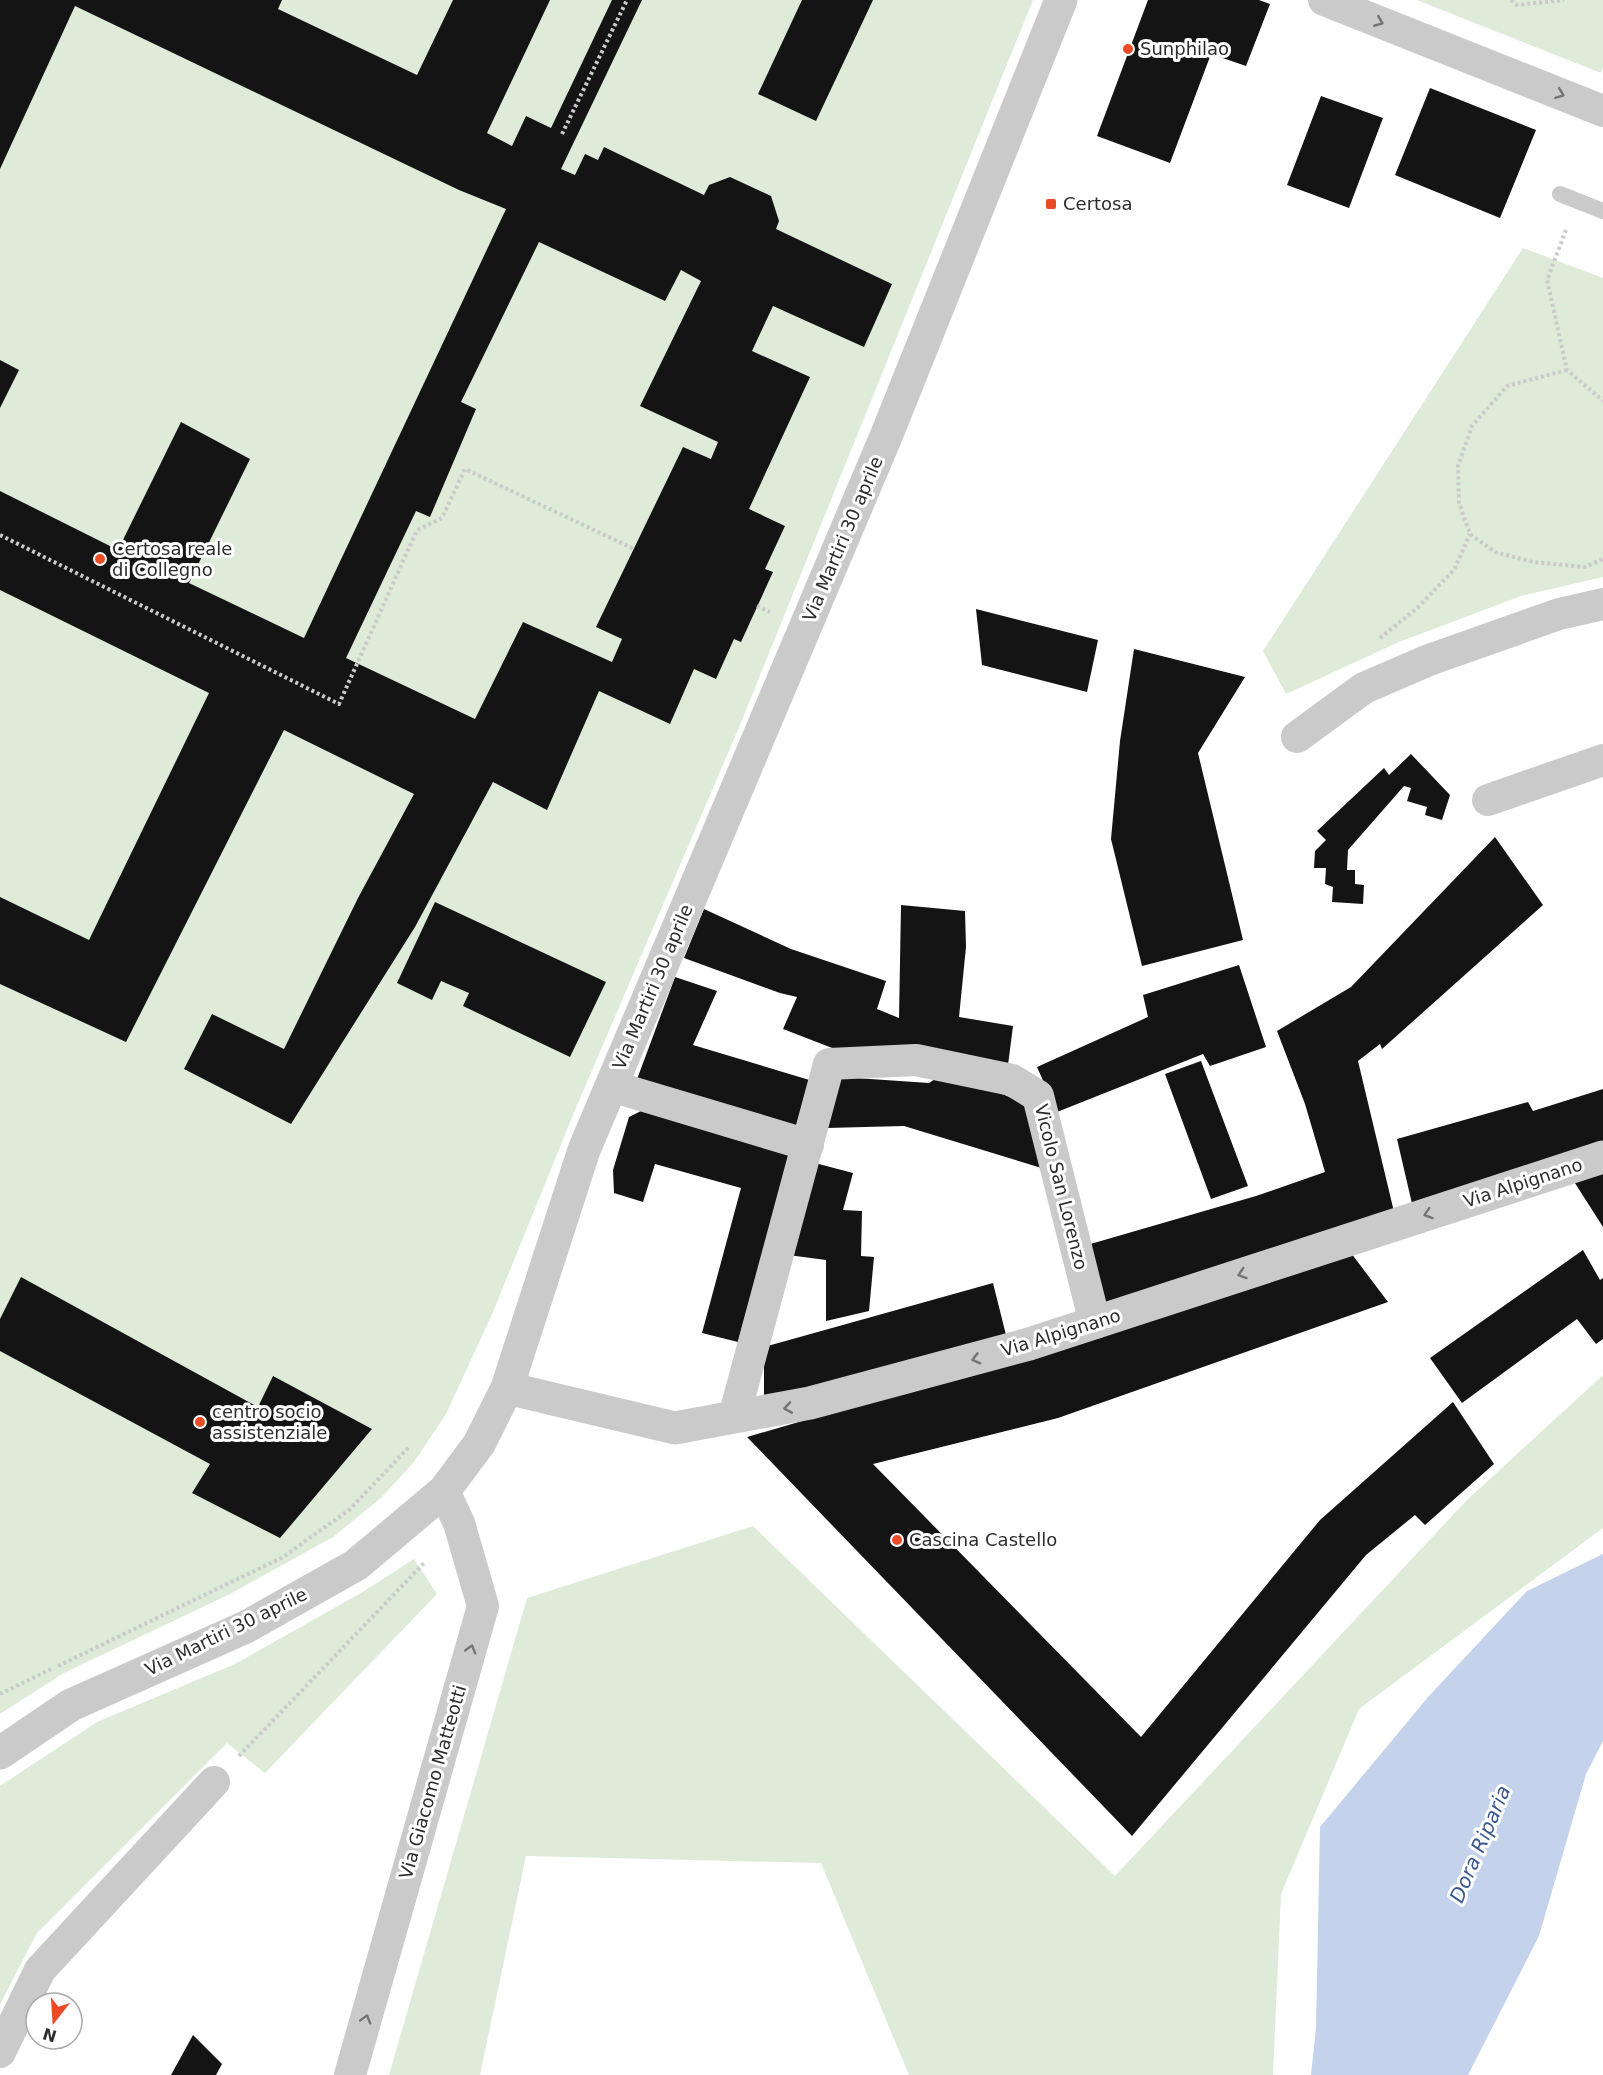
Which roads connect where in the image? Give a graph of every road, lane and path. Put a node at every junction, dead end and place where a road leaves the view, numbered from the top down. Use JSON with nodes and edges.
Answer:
{"nodes":[{"id":1,"x":627,"y":0,"type":"edge"},
{"id":2,"x":1061,"y":0,"type":"edge"},
{"id":3,"x":1324,"y":0,"type":"edge"},
{"id":4,"x":1511,"y":0,"type":"edge"},
{"id":5,"x":1564,"y":0,"type":"edge"},
{"id":6,"x":1603,"y":111,"type":"edge"},
{"id":7,"x":562,"y":134,"type":"dead end"},
{"id":8,"x":1560,"y":194,"type":"dead end"},
{"id":9,"x":1578,"y":201,"type":"junction"},
{"id":10,"x":1603,"y":211,"type":"edge"},
{"id":11,"x":1567,"y":370,"type":"junction"},
{"id":12,"x":1603,"y":401,"type":"edge"},
{"id":13,"x":1470,"y":534,"type":"junction"},
{"id":14,"x":0,"y":535,"type":"edge"},
{"id":15,"x":634,"y":549,"type":"dead end"},
{"id":16,"x":1603,"y":559,"type":"edge"},
{"id":17,"x":1603,"y":604,"type":"edge"},
{"id":18,"x":1401,"y":672,"type":"junction"},
{"id":19,"x":1297,"y":737,"type":"dead end"},
{"id":20,"x":1603,"y":760,"type":"edge"},
{"id":21,"x":1488,"y":800,"type":"dead end"},
{"id":22,"x":611,"y":1086,"type":"junction"},
{"id":23,"x":808,"y":1145,"type":"junction"},
{"id":24,"x":1603,"y":1157,"type":"edge"},
{"id":25,"x":1095,"y":1323,"type":"junction"},
{"id":26,"x":507,"y":1388,"type":"junction"},
{"id":27,"x":734,"y":1417,"type":"junction"},
{"id":28,"x":410,"y":1446,"type":"dead end"},
{"id":29,"x":444,"y":1491,"type":"junction"},
{"id":30,"x":425,"y":1562,"type":"dead end"},
{"id":31,"x":0,"y":1694,"type":"edge"},
{"id":32,"x":0,"y":1753,"type":"edge"},
{"id":33,"x":214,"y":1782,"type":"joint"},
{"id":34,"x":0,"y":2052,"type":"edge"},
{"id":35,"x":350,"y":2075,"type":"edge"}],
"edges":[{"from":1,"to":7,"type":"path"},
{"from":2,"to":22,"type":"street","name":"Via Martiri 30 aprile"},
{"from":3,"to":6,"type":"street","one_way":true},
{"from":4,"to":5,"type":"path"},
{"from":8,"to":9,"type":"lane"},
{"from":9,"to":10,"type":"lane"},
{"from":9,"to":11,"type":"path"},
{"from":11,"to":12,"type":"path"},
{"from":11,"to":13,"type":"path"},
{"from":13,"to":16,"type":"path"},
{"from":13,"to":18,"type":"path"},
{"from":14,"to":15,"type":"path"},
{"from":17,"to":18,"type":"street"},
{"from":18,"to":19,"type":"street"},
{"from":20,"to":21,"type":"street"},
{"from":22,"to":23,"type":"street"},
{"from":22,"to":26,"type":"street","name":"Via Martiri 30 aprile"},
{"from":23,"to":25,"type":"street","name":"Vicolo San Lorenzo"},
{"from":23,"to":27,"type":"street","name":"Vicolo San Lorenzo"},
{"from":24,"to":25,"type":"street","name":"Via Alpignano","one_way":true},
{"from":25,"to":27,"type":"street","name":"Via Alpignano","one_way":true},
{"from":26,"to":27,"type":"street","name":"Via Alpignano"},
{"from":26,"to":29,"type":"street","name":"Via Martiri 30 aprile"},
{"from":28,"to":31,"type":"path"},
{"from":29,"to":32,"type":"street","name":"Via Martiri 30 aprile"},
{"from":35,"to":29,"type":"street","name":"Via Giacomo Matteotti","one_way":true},
{"from":30,"to":33,"type":"path"},
{"from":33,"to":34,"type":"street"}]}
